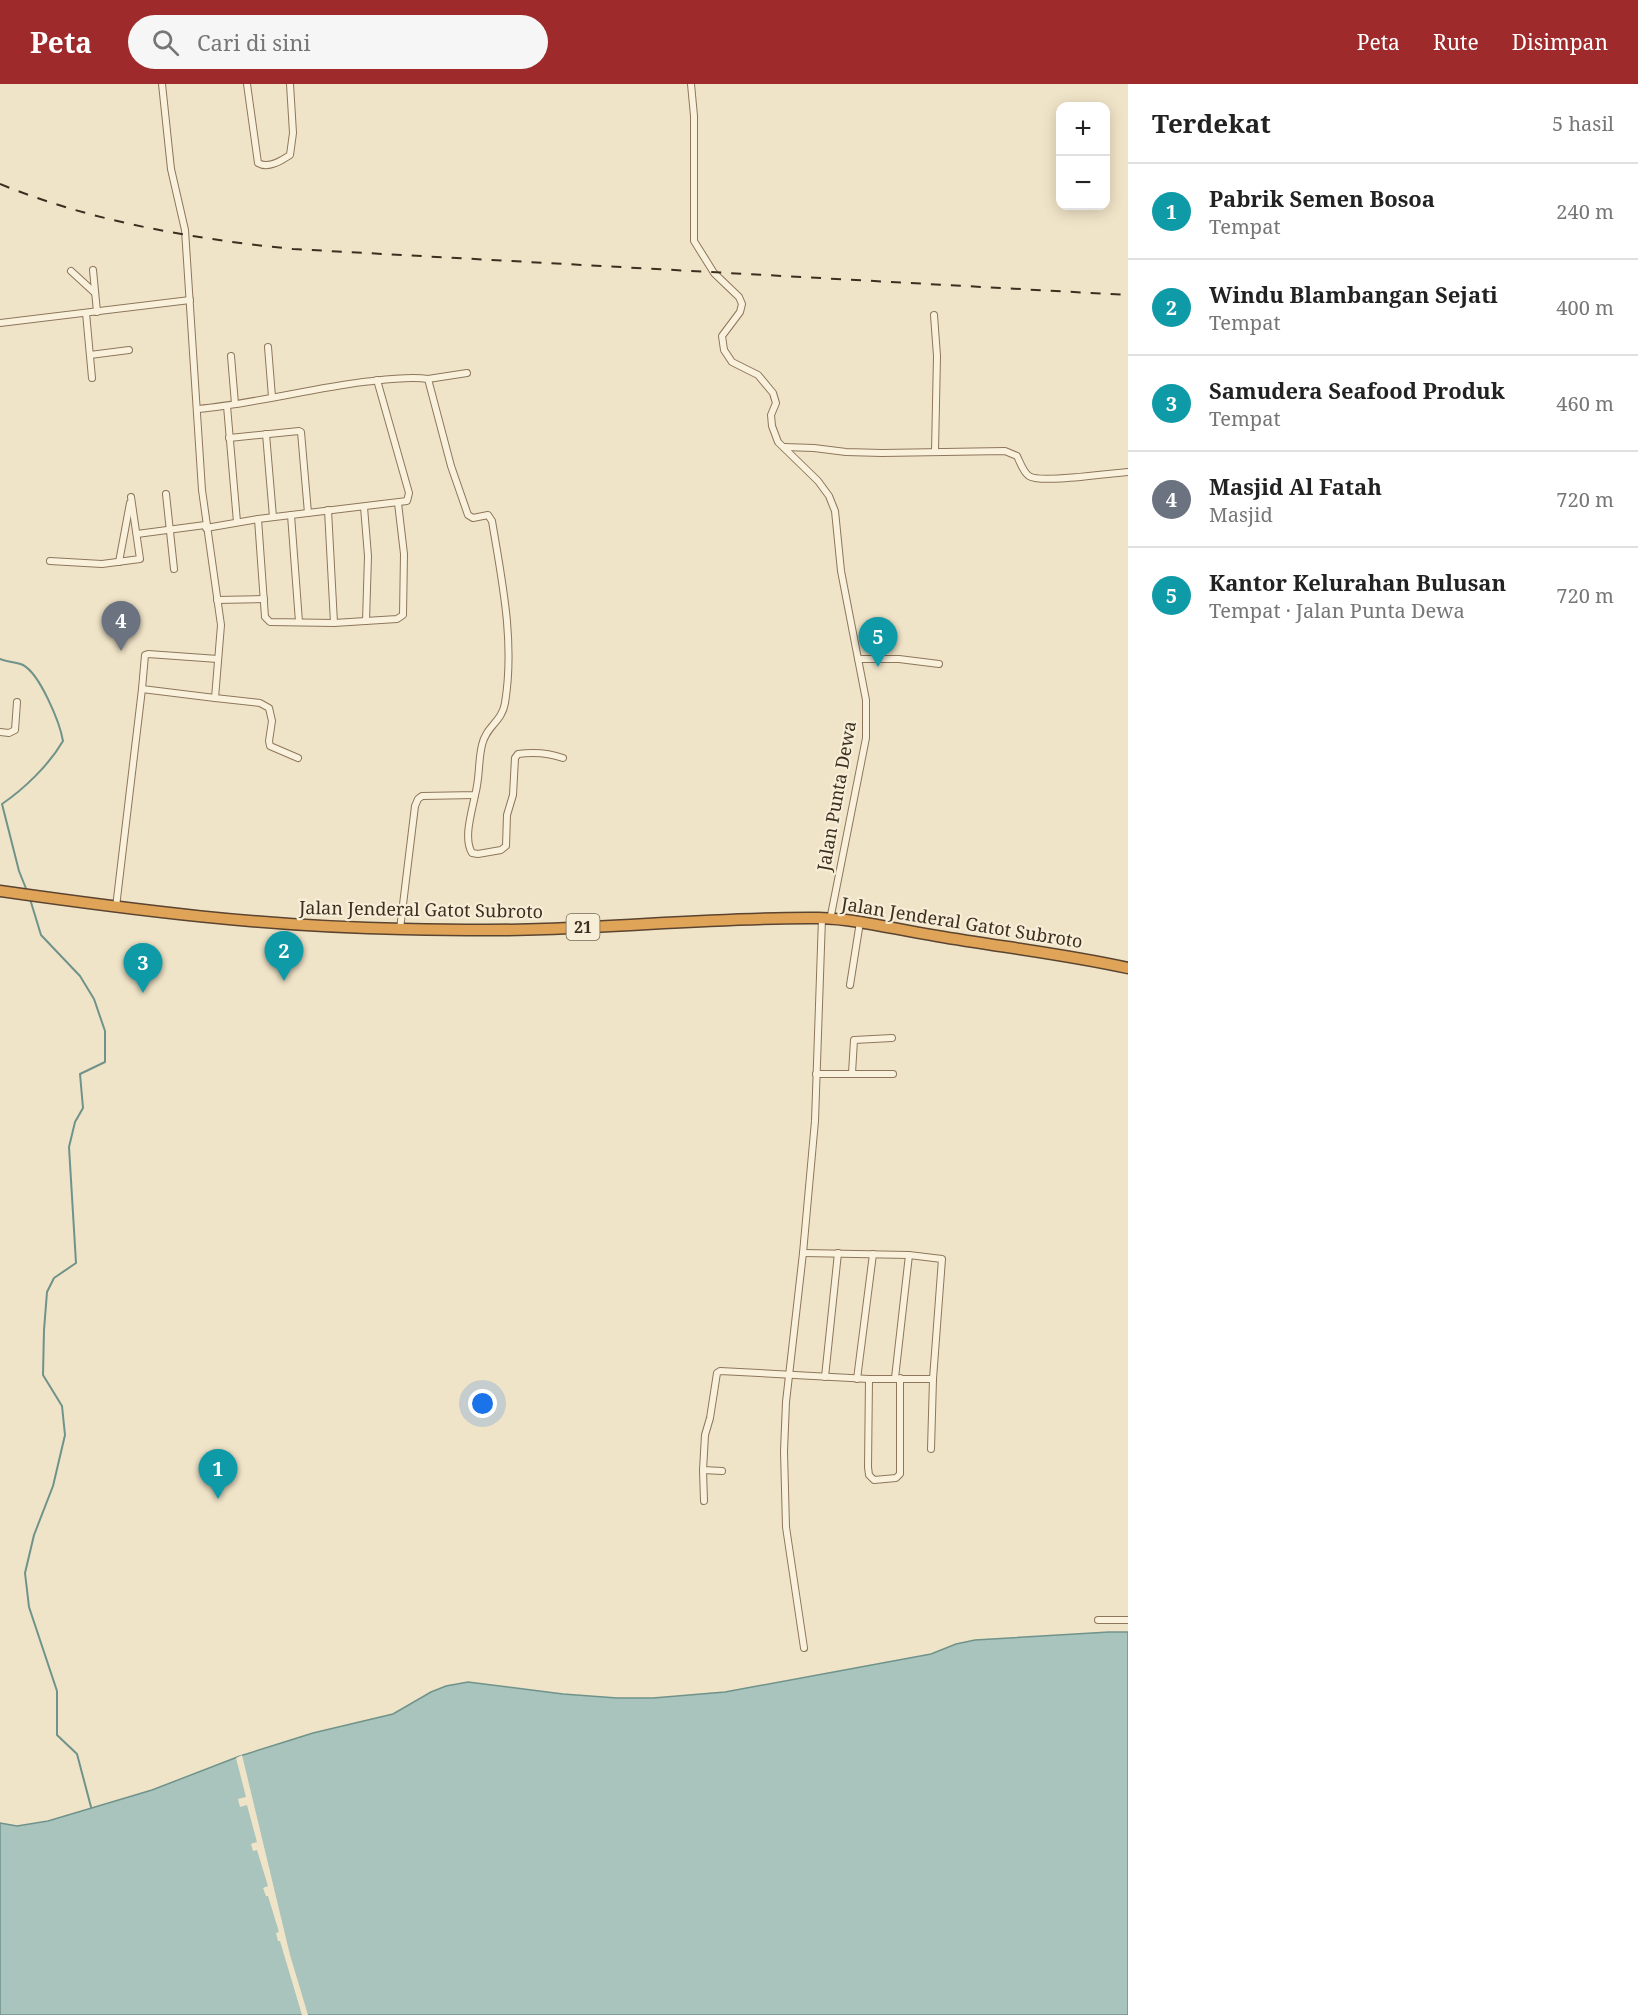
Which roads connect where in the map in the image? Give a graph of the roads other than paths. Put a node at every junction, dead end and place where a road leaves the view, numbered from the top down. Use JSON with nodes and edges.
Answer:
{"nodes":[{"id":1,"x":162,"y":84,"type":"edge"},
{"id":2,"x":247,"y":84,"type":"edge"},
{"id":3,"x":290,"y":84,"type":"edge"},
{"id":4,"x":691,"y":84,"type":"edge"},
{"id":5,"x":93,"y":270,"type":"dead end"},
{"id":6,"x":71,"y":271,"type":"dead end"},
{"id":7,"x":95,"y":294,"type":"junction"},
{"id":8,"x":190,"y":300,"type":"junction"},
{"id":9,"x":97,"y":312,"type":"junction"},
{"id":10,"x":86,"y":313,"type":"junction"},
{"id":11,"x":934,"y":315,"type":"dead end"},
{"id":12,"x":0,"y":323,"type":"edge"},
{"id":13,"x":268,"y":347,"type":"dead end"},
{"id":14,"x":129,"y":350,"type":"dead end"},
{"id":15,"x":90,"y":355,"type":"junction"},
{"id":16,"x":231,"y":356,"type":"dead end"},
{"id":17,"x":467,"y":373,"type":"dead end"},
{"id":18,"x":92,"y":378,"type":"dead end"},
{"id":19,"x":428,"y":379,"type":"junction"},
{"id":20,"x":377,"y":380,"type":"junction"},
{"id":21,"x":272,"y":397,"type":"junction"},
{"id":22,"x":236,"y":404,"type":"junction"},
{"id":23,"x":227,"y":406,"type":"junction"},
{"id":24,"x":198,"y":409,"type":"junction"},
{"id":25,"x":266,"y":434,"type":"junction"},
{"id":26,"x":229,"y":438,"type":"junction"},
{"id":27,"x":783,"y":447,"type":"junction"},
{"id":28,"x":935,"y":451,"type":"junction"},
{"id":29,"x":1128,"y":472,"type":"edge"},
{"id":30,"x":166,"y":494,"type":"dead end"},
{"id":31,"x":398,"y":503,"type":"junction"},
{"id":32,"x":364,"y":507,"type":"junction"},
{"id":33,"x":328,"y":510,"type":"junction"},
{"id":34,"x":308,"y":513,"type":"junction"},
{"id":35,"x":291,"y":515,"type":"junction"},
{"id":36,"x":273,"y":517,"type":"junction"},
{"id":37,"x":258,"y":519,"type":"junction"},
{"id":38,"x":237,"y":522,"type":"junction"},
{"id":39,"x":206,"y":527,"type":"junction"},
{"id":40,"x":170,"y":530,"type":"junction"},
{"id":41,"x":137,"y":534,"type":"junction"},
{"id":42,"x":50,"y":561,"type":"dead end"},
{"id":43,"x":119,"y":562,"type":"junction"},
{"id":44,"x":174,"y":569,"type":"dead end"},
{"id":45,"x":264,"y":599,"type":"junction"},
{"id":46,"x":217,"y":600,"type":"junction"},
{"id":47,"x":366,"y":621,"type":"junction"},
{"id":48,"x":299,"y":622,"type":"junction"},
{"id":49,"x":334,"y":623,"type":"junction"},
{"id":50,"x":218,"y":659,"type":"junction"},
{"id":51,"x":858,"y":659,"type":"junction"},
{"id":52,"x":939,"y":664,"type":"dead end"},
{"id":53,"x":142,"y":689,"type":"junction"},
{"id":54,"x":215,"y":698,"type":"junction"},
{"id":55,"x":17,"y":702,"type":"dead end"},
{"id":56,"x":0,"y":732,"type":"edge"},
{"id":57,"x":298,"y":758,"type":"dead end"},
{"id":58,"x":562,"y":758,"type":"dead end"},
{"id":59,"x":475,"y":795,"type":"junction"},
{"id":60,"x":0,"y":891,"type":"edge"},
{"id":61,"x":116,"y":907,"type":"junction"},
{"id":62,"x":826,"y":919,"type":"junction"},
{"id":63,"x":860,"y":922,"type":"junction"},
{"id":64,"x":400,"y":929,"type":"junction"},
{"id":65,"x":1128,"y":968,"type":"edge"},
{"id":66,"x":850,"y":985,"type":"dead end"},
{"id":67,"x":892,"y":1038,"type":"dead end"},
{"id":68,"x":852,"y":1073,"type":"junction"},
{"id":69,"x":816,"y":1074,"type":"junction"},
{"id":70,"x":893,"y":1074,"type":"dead end"},
{"id":71,"x":803,"y":1252,"type":"junction"},
{"id":72,"x":838,"y":1253,"type":"junction"},
{"id":73,"x":873,"y":1254,"type":"junction"},
{"id":74,"x":909,"y":1255,"type":"junction"},
{"id":75,"x":790,"y":1375,"type":"junction"},
{"id":76,"x":825,"y":1377,"type":"junction"},
{"id":77,"x":857,"y":1378,"type":"junction"},
{"id":78,"x":897,"y":1378,"type":"junction"},
{"id":79,"x":869,"y":1379,"type":"junction"},
{"id":80,"x":933,"y":1379,"type":"junction"},
{"id":81,"x":931,"y":1449,"type":"dead end"},
{"id":82,"x":703,"y":1470,"type":"junction"},
{"id":83,"x":722,"y":1470,"type":"dead end"},
{"id":84,"x":704,"y":1501,"type":"dead end"},
{"id":85,"x":1098,"y":1620,"type":"dead end"},
{"id":86,"x":1128,"y":1620,"type":"edge"},
{"id":87,"x":804,"y":1648,"type":"dead end"}],
"edges":[{"from":1,"to":8,"type":"street"},
{"from":2,"to":3,"type":"street"},
{"from":4,"to":27,"type":"street"},
{"from":5,"to":7,"type":"street"},
{"from":6,"to":7,"type":"street"},
{"from":7,"to":9,"type":"street"},
{"from":8,"to":9,"type":"street"},
{"from":8,"to":24,"type":"street"},
{"from":9,"to":10,"type":"street"},
{"from":10,"to":12,"type":"street"},
{"from":10,"to":15,"type":"street"},
{"from":11,"to":28,"type":"street"},
{"from":13,"to":21,"type":"street"},
{"from":14,"to":15,"type":"street"},
{"from":15,"to":18,"type":"street"},
{"from":16,"to":22,"type":"street"},
{"from":17,"to":19,"type":"street"},
{"from":19,"to":20,"type":"street"},
{"from":19,"to":59,"type":"street"},
{"from":20,"to":21,"type":"street"},
{"from":20,"to":31,"type":"street"},
{"from":21,"to":22,"type":"street"},
{"from":22,"to":23,"type":"street"},
{"from":23,"to":24,"type":"street"},
{"from":23,"to":26,"type":"street"},
{"from":24,"to":39,"type":"street"},
{"from":25,"to":26,"type":"street"},
{"from":25,"to":34,"type":"street"},
{"from":25,"to":36,"type":"street"},
{"from":26,"to":38,"type":"street"},
{"from":27,"to":28,"type":"street"},
{"from":27,"to":51,"type":"street","name":"Jalan Punta Dewa"},
{"from":28,"to":29,"type":"street"},
{"from":30,"to":40,"type":"street"},
{"from":31,"to":32,"type":"street"},
{"from":31,"to":47,"type":"street"},
{"from":32,"to":33,"type":"street"},
{"from":32,"to":47,"type":"street"},
{"from":33,"to":34,"type":"street"},
{"from":33,"to":49,"type":"street"},
{"from":34,"to":35,"type":"street"},
{"from":35,"to":36,"type":"street"},
{"from":35,"to":48,"type":"street"},
{"from":36,"to":37,"type":"street"},
{"from":37,"to":38,"type":"street"},
{"from":37,"to":45,"type":"street"},
{"from":38,"to":39,"type":"street"},
{"from":39,"to":40,"type":"street"},
{"from":39,"to":46,"type":"street"},
{"from":40,"to":41,"type":"street"},
{"from":40,"to":44,"type":"street"},
{"from":41,"to":43,"type":"street"},
{"from":41,"to":43,"type":"street"},
{"from":42,"to":43,"type":"street"},
{"from":45,"to":46,"type":"street"},
{"from":45,"to":48,"type":"street"},
{"from":46,"to":50,"type":"street"},
{"from":47,"to":49,"type":"street"},
{"from":48,"to":49,"type":"street"},
{"from":50,"to":53,"type":"street"},
{"from":50,"to":54,"type":"street"},
{"from":51,"to":52,"type":"street"},
{"from":51,"to":62,"type":"street","name":"Jalan Punta Dewa"},
{"from":53,"to":54,"type":"street"},
{"from":53,"to":61,"type":"street"},
{"from":54,"to":57,"type":"street"},
{"from":55,"to":56,"type":"street"},
{"from":58,"to":59,"type":"street"},
{"from":59,"to":64,"type":"street"},
{"from":60,"to":61,"type":"highway","name":"Jalan Jenderal Gatot Subroto","number":"21"},
{"from":61,"to":64,"type":"highway","name":"Jalan Jenderal Gatot Subroto","number":"21"},
{"from":62,"to":63,"type":"highway","name":"Jalan Jenderal Gatot Subroto","number":"21"},
{"from":62,"to":64,"type":"highway","name":"Jalan Jenderal Gatot Subroto","number":"21"},
{"from":62,"to":69,"type":"street","name":"Jalan Punta Dewa"},
{"from":63,"to":65,"type":"highway","name":"Jalan Jenderal Gatot Subroto","number":"21"},
{"from":63,"to":66,"type":"street"},
{"from":67,"to":68,"type":"street"},
{"from":68,"to":69,"type":"street"},
{"from":68,"to":70,"type":"street"},
{"from":69,"to":71,"type":"street","name":"Jalan Punta Dewa"},
{"from":71,"to":72,"type":"street"},
{"from":71,"to":75,"type":"street","name":"Jalan Punta Dewa"},
{"from":72,"to":73,"type":"street"},
{"from":72,"to":76,"type":"street"},
{"from":73,"to":74,"type":"street"},
{"from":73,"to":77,"type":"street"},
{"from":74,"to":78,"type":"street"},
{"from":74,"to":80,"type":"street"},
{"from":75,"to":76,"type":"street"},
{"from":75,"to":82,"type":"street"},
{"from":75,"to":87,"type":"street","name":"Jalan Punta Dewa"},
{"from":76,"to":77,"type":"street"},
{"from":77,"to":79,"type":"street"},
{"from":78,"to":79,"type":"street"},
{"from":78,"to":79,"type":"street"},
{"from":78,"to":80,"type":"street"},
{"from":80,"to":81,"type":"street"},
{"from":82,"to":83,"type":"street"},
{"from":82,"to":84,"type":"street"},
{"from":85,"to":86,"type":"street"}]}
